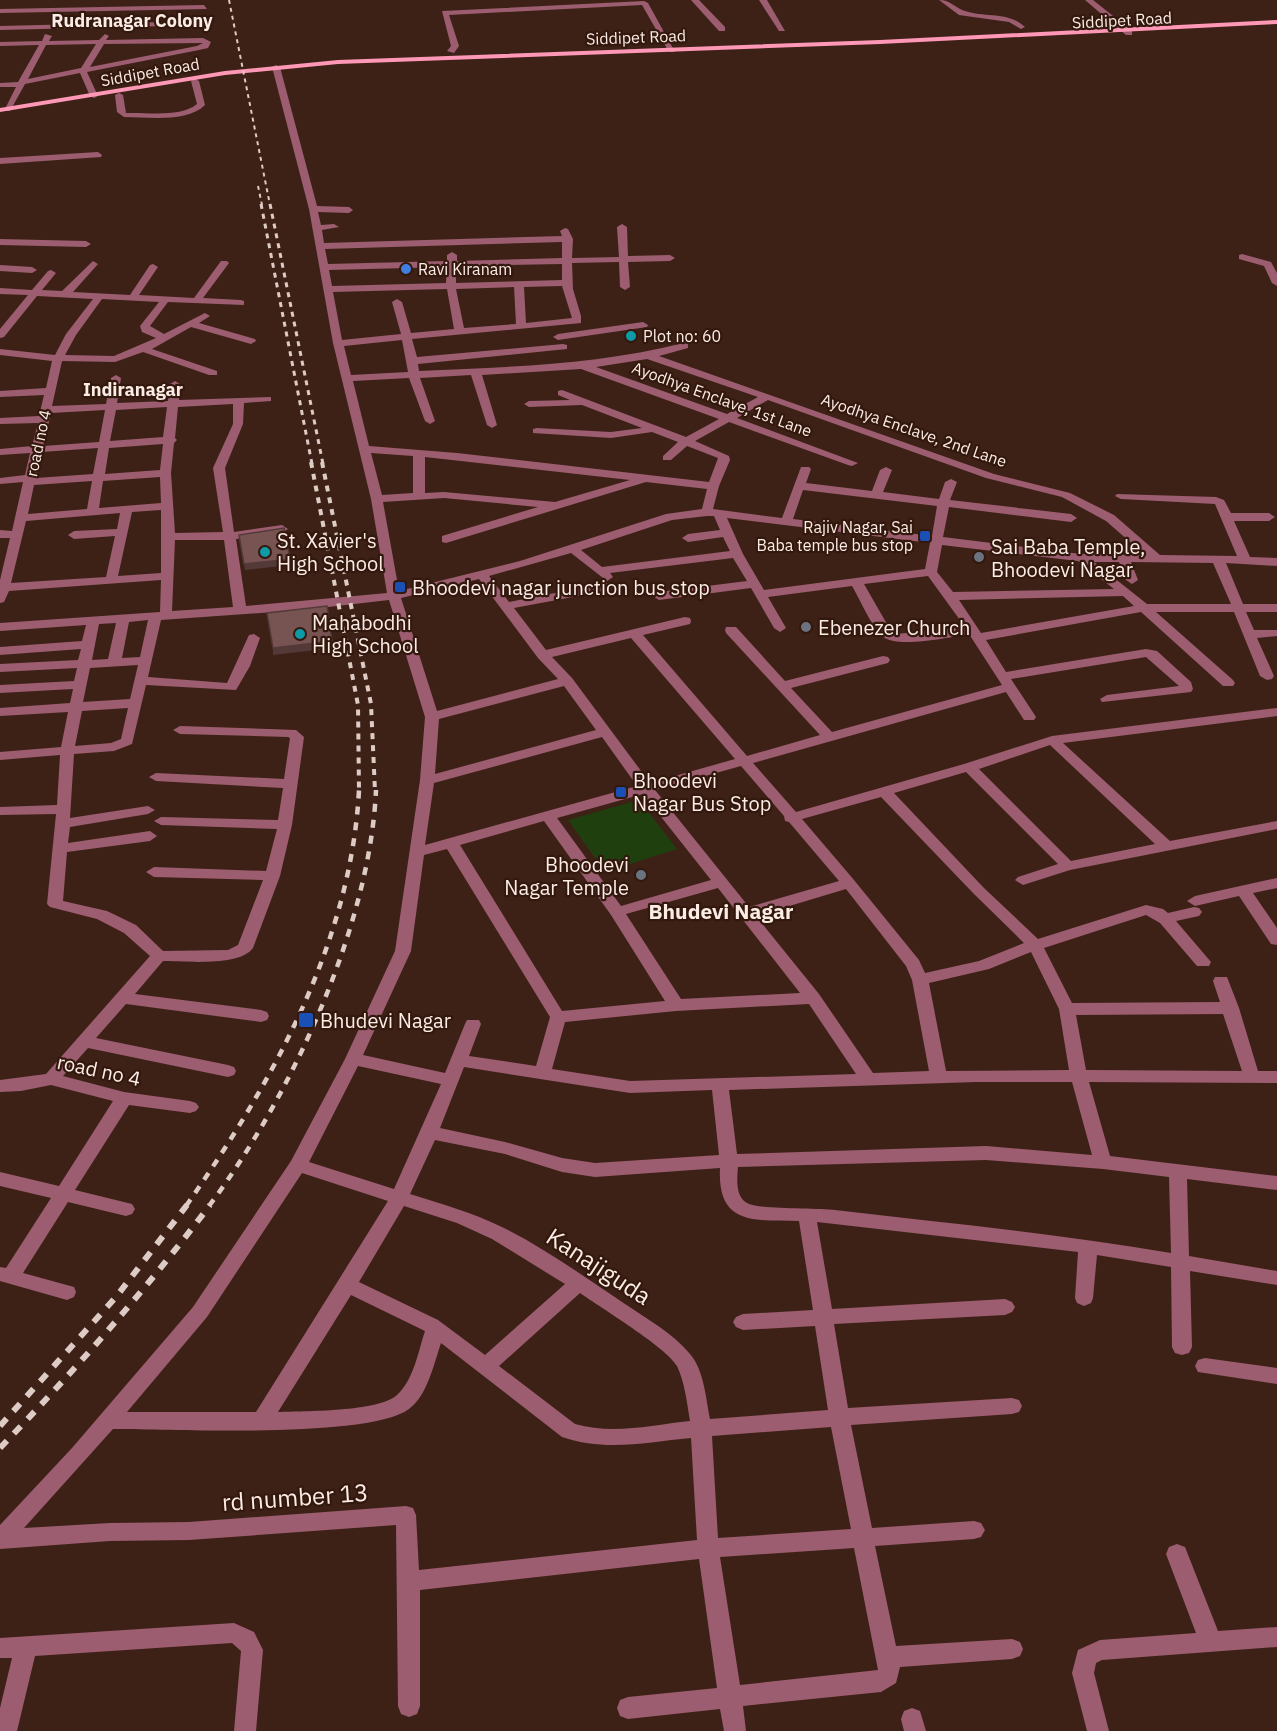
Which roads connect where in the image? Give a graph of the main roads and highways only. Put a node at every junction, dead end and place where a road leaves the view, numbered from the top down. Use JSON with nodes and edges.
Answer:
{"nodes":[{"id":1,"x":1277,"y":23,"type":"edge"},
{"id":2,"x":1127,"y":32,"type":"junction"},
{"id":3,"x":277,"y":69,"type":"junction"},
{"id":4,"x":2,"y":110,"type":"edge"}],
"edges":[{"from":1,"to":2,"type":"main road","name":"Siddipet Road"},
{"from":2,"to":3,"type":"main road","name":"Siddipet Road"},
{"from":2,"to":3,"type":"main road","name":"Siddipet Road"},
{"from":3,"to":4,"type":"main road","name":"Siddipet Road"},
{"from":3,"to":4,"type":"main road","name":"Siddipet Road"}]}
